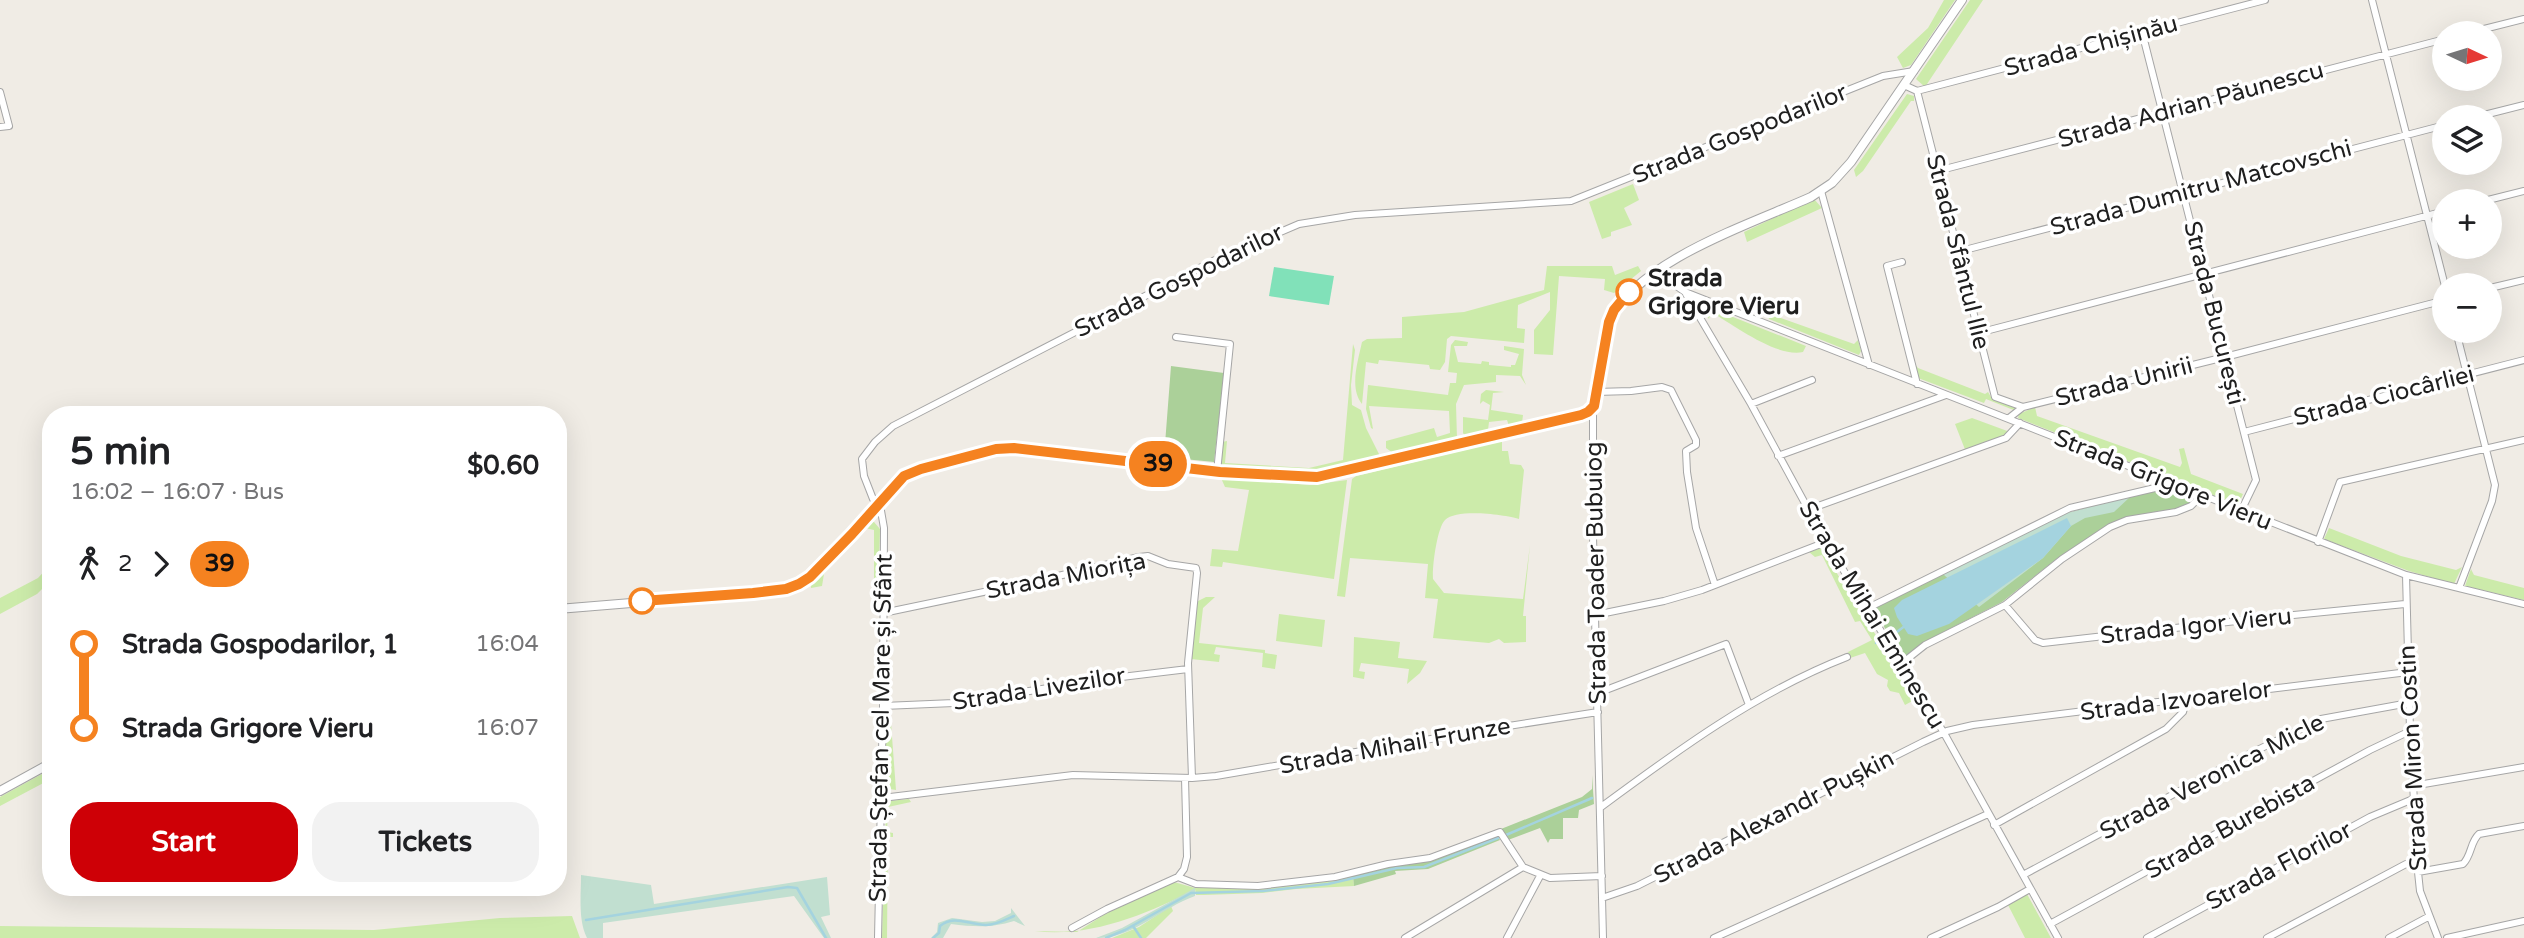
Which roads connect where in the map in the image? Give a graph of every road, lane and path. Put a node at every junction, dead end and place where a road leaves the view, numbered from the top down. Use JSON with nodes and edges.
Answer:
{"nodes":[{"id":1,"x":1962,"y":0,"type":"edge"},
{"id":2,"x":2264,"y":0,"type":"edge"},
{"id":3,"x":2372,"y":0,"type":"edge"},
{"id":4,"x":2524,"y":19,"type":"edge"},
{"id":5,"x":2502,"y":24,"type":"edge"},
{"id":6,"x":2142,"y":32,"type":"junction"},
{"id":7,"x":2432,"y":43,"type":"edge"},
{"id":8,"x":2386,"y":55,"type":"junction"},
{"id":9,"x":1914,"y":71,"type":"junction"},
{"id":10,"x":1904,"y":85,"type":"junction"},
{"id":11,"x":1917,"y":91,"type":"junction"},
{"id":12,"x":0,"y":92,"type":"edge"},
{"id":13,"x":2524,"y":105,"type":"edge"},
{"id":14,"x":2502,"y":110,"type":"edge"},
{"id":15,"x":2162,"y":112,"type":"junction"},
{"id":16,"x":0,"y":127,"type":"edge"},
{"id":17,"x":2432,"y":128,"type":"edge"},
{"id":18,"x":2406,"y":135,"type":"junction"},
{"id":19,"x":1937,"y":171,"type":"junction"},
{"id":20,"x":1821,"y":191,"type":"junction"},
{"id":21,"x":2524,"y":191,"type":"edge"},
{"id":22,"x":2183,"y":193,"type":"junction"},
{"id":23,"x":2502,"y":196,"type":"edge"},
{"id":24,"x":2432,"y":215,"type":"edge"},
{"id":25,"x":2427,"y":216,"type":"junction"},
{"id":26,"x":1958,"y":252,"type":"junction"},
{"id":27,"x":1902,"y":262,"type":"dead end"},
{"id":28,"x":1655,"y":271,"type":"junction"},
{"id":29,"x":2442,"y":273,"type":"edge"},
{"id":30,"x":2204,"y":274,"type":"junction"},
{"id":31,"x":2524,"y":280,"type":"edge"},
{"id":32,"x":2502,"y":285,"type":"edge"},
{"id":33,"x":1685,"y":292,"type":"junction"},
{"id":34,"x":2432,"y":303,"type":"edge"},
{"id":35,"x":1978,"y":333,"type":"junction"},
{"id":36,"x":1176,"y":337,"type":"dead end"},
{"id":37,"x":2459,"y":343,"type":"edge"},
{"id":38,"x":2225,"y":358,"type":"junction"},
{"id":39,"x":2524,"y":360,"type":"edge"},
{"id":40,"x":1870,"y":365,"type":"junction"},
{"id":41,"x":2468,"y":375,"type":"junction"},
{"id":42,"x":1812,"y":380,"type":"dead end"},
{"id":43,"x":1917,"y":384,"type":"junction"},
{"id":44,"x":1597,"y":391,"type":"junction"},
{"id":45,"x":1946,"y":395,"type":"junction"},
{"id":46,"x":1751,"y":404,"type":"junction"},
{"id":47,"x":1594,"y":406,"type":"junction"},
{"id":48,"x":2023,"y":407,"type":"junction"},
{"id":49,"x":2009,"y":418,"type":"junction"},
{"id":50,"x":2020,"y":423,"type":"junction"},
{"id":51,"x":2244,"y":432,"type":"junction"},
{"id":52,"x":2524,"y":440,"type":"edge"},
{"id":53,"x":2487,"y":449,"type":"junction"},
{"id":54,"x":1778,"y":456,"type":"junction"},
{"id":55,"x":1217,"y":471,"type":"junction"},
{"id":56,"x":2161,"y":479,"type":"junction"},
{"id":57,"x":2202,"y":495,"type":"junction"},
{"id":58,"x":880,"y":505,"type":"junction"},
{"id":59,"x":1807,"y":509,"type":"junction"},
{"id":60,"x":2241,"y":511,"type":"junction"},
{"id":61,"x":1826,"y":542,"type":"junction"},
{"id":62,"x":2318,"y":542,"type":"junction"},
{"id":63,"x":2406,"y":575,"type":"junction"},
{"id":64,"x":1715,"y":585,"type":"junction"},
{"id":65,"x":2459,"y":588,"type":"junction"},
{"id":66,"x":2405,"y":604,"type":"junction"},
{"id":67,"x":2524,"y":604,"type":"edge"},
{"id":68,"x":2006,"y":605,"type":"junction"},
{"id":69,"x":567,"y":608,"type":"edge"},
{"id":70,"x":1866,"y":609,"type":"junction"},
{"id":71,"x":883,"y":613,"type":"junction"},
{"id":72,"x":1595,"y":615,"type":"junction"},
{"id":73,"x":1847,"y":657,"type":"dead end"},
{"id":74,"x":1901,"y":664,"type":"junction"},
{"id":75,"x":1188,"y":666,"type":"junction"},
{"id":76,"x":2408,"y":673,"type":"junction"},
{"id":77,"x":1598,"y":693,"type":"junction"},
{"id":78,"x":2186,"y":702,"type":"junction"},
{"id":79,"x":2409,"y":703,"type":"junction"},
{"id":80,"x":1749,"y":705,"type":"junction"},
{"id":81,"x":883,"y":706,"type":"junction"},
{"id":82,"x":1598,"y":712,"type":"junction"},
{"id":83,"x":2410,"y":731,"type":"junction"},
{"id":84,"x":1944,"y":733,"type":"junction"},
{"id":85,"x":2524,"y":767,"type":"edge"},
{"id":86,"x":42,"y":768,"type":"edge"},
{"id":87,"x":1188,"y":778,"type":"junction"},
{"id":88,"x":2412,"y":786,"type":"junction"},
{"id":89,"x":0,"y":791,"type":"edge"},
{"id":90,"x":882,"y":798,"type":"junction"},
{"id":91,"x":2413,"y":799,"type":"junction"},
{"id":92,"x":1601,"y":807,"type":"junction"},
{"id":93,"x":1988,"y":814,"type":"junction"},
{"id":94,"x":1994,"y":825,"type":"junction"},
{"id":95,"x":2524,"y":826,"type":"edge"},
{"id":96,"x":2417,"y":863,"type":"junction"},
{"id":97,"x":1523,"y":867,"type":"junction"},
{"id":98,"x":2418,"y":872,"type":"junction"},
{"id":99,"x":2023,"y":875,"type":"junction"},
{"id":100,"x":1540,"y":876,"type":"junction"},
{"id":101,"x":1602,"y":876,"type":"junction"},
{"id":102,"x":1178,"y":877,"type":"junction"},
{"id":103,"x":2030,"y":888,"type":"junction"},
{"id":104,"x":1602,"y":898,"type":"junction"},
{"id":105,"x":2428,"y":917,"type":"junction"},
{"id":106,"x":2524,"y":920,"type":"edge"},
{"id":107,"x":2050,"y":924,"type":"junction"},
{"id":108,"x":1072,"y":928,"type":"dead end"},
{"id":109,"x":878,"y":938,"type":"edge"},
{"id":110,"x":1405,"y":938,"type":"edge"},
{"id":111,"x":1507,"y":938,"type":"edge"},
{"id":112,"x":1603,"y":938,"type":"edge"},
{"id":113,"x":1714,"y":938,"type":"edge"},
{"id":114,"x":1931,"y":938,"type":"edge"},
{"id":115,"x":2058,"y":938,"type":"edge"},
{"id":116,"x":2147,"y":938,"type":"edge"},
{"id":117,"x":2267,"y":938,"type":"edge"},
{"id":118,"x":2389,"y":938,"type":"edge"},
{"id":119,"x":2438,"y":938,"type":"edge"},
{"id":120,"x":2447,"y":938,"type":"edge"}],
"edges":[{"from":1,"to":9,"type":"street","name":"Strada Toader Bubuiog"},
{"from":2,"to":6,"type":"street","name":"Strada Chișinău"},
{"from":3,"to":8,"type":"street"},
{"from":4,"to":5,"type":"street"},
{"from":6,"to":11,"type":"street","name":"Strada Chișinău"},
{"from":6,"to":15,"type":"street","name":"Strada București"},
{"from":7,"to":8,"type":"street","name":"Strada Adrian Păunescu"},
{"from":8,"to":15,"type":"street","name":"Strada Adrian Păunescu"},
{"from":8,"to":18,"type":"street"},
{"from":9,"to":10,"type":"street","name":"Strada Toader Bubuiog"},
{"from":9,"to":58,"type":"street","name":"Strada Gospodarilor"},
{"from":10,"to":11,"type":"street"},
{"from":10,"to":20,"type":"street","name":"Strada Toader Bubuiog"},
{"from":11,"to":19,"type":"street","name":"Strada Sfântul Ilie"},
{"from":12,"to":16,"type":"street"},
{"from":13,"to":14,"type":"street"},
{"from":15,"to":19,"type":"street","name":"Strada Adrian Păunescu"},
{"from":15,"to":22,"type":"street","name":"Strada București"},
{"from":17,"to":18,"type":"street","name":"Strada Dumitru Matcovschi"},
{"from":18,"to":22,"type":"street","name":"Strada Dumitru Matcovschi"},
{"from":18,"to":25,"type":"street"},
{"from":19,"to":26,"type":"street","name":"Strada Sfântul Ilie"},
{"from":20,"to":28,"type":"street","name":"Strada Toader Bubuiog"},
{"from":20,"to":40,"type":"street"},
{"from":21,"to":23,"type":"street"},
{"from":22,"to":26,"type":"street","name":"Strada Dumitru Matcovschi"},
{"from":22,"to":30,"type":"street","name":"Strada București"},
{"from":24,"to":25,"type":"street"},
{"from":25,"to":29,"type":"street"},
{"from":25,"to":30,"type":"street"},
{"from":26,"to":35,"type":"street","name":"Strada Sfântul Ilie"},
{"from":27,"to":43,"type":"street"},
{"from":28,"to":33,"type":"street","name":"Strada Grigore Vieru"},
{"from":28,"to":44,"type":"street","name":"Strada Toader Bubuiog"},
{"from":30,"to":35,"type":"street"},
{"from":30,"to":38,"type":"street","name":"Strada București"},
{"from":31,"to":32,"type":"street"},
{"from":33,"to":40,"type":"street","name":"Strada Grigore Vieru"},
{"from":33,"to":46,"type":"street","name":"Strada Mihai Eminescu"},
{"from":34,"to":38,"type":"street","name":"Strada Unirii"},
{"from":35,"to":48,"type":"street","name":"Strada Sfântul Ilie"},
{"from":36,"to":55,"type":"street"},
{"from":37,"to":41,"type":"street"},
{"from":38,"to":48,"type":"street","name":"Strada Unirii"},
{"from":38,"to":51,"type":"street","name":"Strada București"},
{"from":39,"to":41,"type":"street","name":"Strada Ciocârliei"},
{"from":40,"to":43,"type":"street","name":"Strada Grigore Vieru"},
{"from":41,"to":51,"type":"street","name":"Strada Ciocârliei"},
{"from":41,"to":53,"type":"street"},
{"from":42,"to":46,"type":"street"},
{"from":43,"to":45,"type":"street","name":"Strada Grigore Vieru"},
{"from":44,"to":47,"type":"street","name":"Strada Toader Bubuiog"},
{"from":44,"to":64,"type":"street"},
{"from":45,"to":49,"type":"street","name":"Strada Grigore Vieru"},
{"from":45,"to":54,"type":"street"},
{"from":46,"to":54,"type":"street","name":"Strada Mihai Eminescu"},
{"from":47,"to":55,"type":"street"},
{"from":47,"to":72,"type":"street","name":"Strada Toader Bubuiog"},
{"from":48,"to":49,"type":"street","name":"Strada Unirii"},
{"from":49,"to":50,"type":"street","name":"Strada Grigore Vieru"},
{"from":50,"to":56,"type":"street","name":"Strada Grigore Vieru"},
{"from":50,"to":59,"type":"street"},
{"from":51,"to":60,"type":"street","name":"Strada București"},
{"from":52,"to":53,"type":"street"},
{"from":53,"to":62,"type":"street"},
{"from":53,"to":65,"type":"street"},
{"from":54,"to":59,"type":"street","name":"Strada Mihai Eminescu"},
{"from":55,"to":58,"type":"street"},
{"from":56,"to":57,"type":"street","name":"Strada Grigore Vieru"},
{"from":56,"to":70,"type":"street"},
{"from":57,"to":60,"type":"street","name":"Strada Grigore Vieru"},
{"from":57,"to":68,"type":"street"},
{"from":58,"to":69,"type":"street"},
{"from":58,"to":71,"type":"street","name":"Strada Ștefan cel Mare și Sfânt"},
{"from":59,"to":61,"type":"street","name":"Strada Mihai Eminescu"},
{"from":60,"to":62,"type":"street","name":"Strada Grigore Vieru"},
{"from":61,"to":64,"type":"street"},
{"from":61,"to":70,"type":"street","name":"Strada Mihai Eminescu"},
{"from":62,"to":63,"type":"street","name":"Strada Grigore Vieru"},
{"from":63,"to":65,"type":"street","name":"Strada Grigore Vieru"},
{"from":63,"to":66,"type":"street","name":"Strada Miron Costin"},
{"from":64,"to":72,"type":"street"},
{"from":65,"to":67,"type":"street","name":"Strada Grigore Vieru"},
{"from":66,"to":68,"type":"street","name":"Strada Igor Vieru"},
{"from":66,"to":76,"type":"street","name":"Strada Miron Costin"},
{"from":68,"to":74,"type":"street"},
{"from":70,"to":74,"type":"street","name":"Strada Mihai Eminescu"},
{"from":71,"to":75,"type":"street","name":"Strada Miorița"},
{"from":71,"to":81,"type":"street","name":"Strada Ștefan cel Mare și Sfânt"},
{"from":72,"to":77,"type":"street","name":"Strada Toader Bubuiog"},
{"from":73,"to":80,"type":"street"},
{"from":74,"to":84,"type":"street","name":"Strada Mihai Eminescu"},
{"from":75,"to":81,"type":"street","name":"Strada Livezilor"},
{"from":75,"to":87,"type":"street"},
{"from":76,"to":78,"type":"street","name":"Strada Izvoarelor"},
{"from":76,"to":79,"type":"street","name":"Strada Miron Costin"},
{"from":77,"to":80,"type":"street"},
{"from":77,"to":82,"type":"street","name":"Strada Toader Bubuiog"},
{"from":78,"to":84,"type":"street","name":"Strada Izvoarelor"},
{"from":78,"to":94,"type":"street"},
{"from":79,"to":83,"type":"street","name":"Strada Miron Costin"},
{"from":79,"to":99,"type":"street","name":"Strada Veronica Micle"},
{"from":80,"to":92,"type":"street"},
{"from":81,"to":90,"type":"street","name":"Strada Ștefan cel Mare și Sfânt"},
{"from":82,"to":87,"type":"street","name":"Strada Mihail Frunze"},
{"from":82,"to":92,"type":"street","name":"Strada Toader Bubuiog"},
{"from":83,"to":88,"type":"street","name":"Strada Miron Costin"},
{"from":83,"to":107,"type":"street","name":"Strada Burebista"},
{"from":84,"to":93,"type":"street","name":"Strada Mihai Eminescu"},
{"from":84,"to":104,"type":"street","name":"Strada Alexandr Pușkin"},
{"from":85,"to":88,"type":"street"},
{"from":86,"to":89,"type":"street"},
{"from":87,"to":90,"type":"street","name":"Strada Mihail Frunze"},
{"from":87,"to":102,"type":"street"},
{"from":88,"to":91,"type":"street","name":"Strada Miron Costin"},
{"from":90,"to":109,"type":"street","name":"Strada Ștefan cel Mare și Sfânt"},
{"from":91,"to":96,"type":"street","name":"Strada Miron Costin"},
{"from":91,"to":116,"type":"street","name":"Strada Florilor"},
{"from":92,"to":101,"type":"street","name":"Strada Toader Bubuiog"},
{"from":93,"to":94,"type":"street","name":"Strada Mihai Eminescu"},
{"from":93,"to":113,"type":"street"},
{"from":94,"to":99,"type":"street","name":"Strada Mihai Eminescu"},
{"from":95,"to":98,"type":"street"},
{"from":96,"to":98,"type":"street","name":"Strada Miron Costin"},
{"from":96,"to":117,"type":"street"},
{"from":97,"to":100,"type":"street"},
{"from":97,"to":102,"type":"street"},
{"from":97,"to":110,"type":"street"},
{"from":98,"to":105,"type":"street","name":"Strada Miron Costin"},
{"from":99,"to":103,"type":"street","name":"Strada Mihai Eminescu"},
{"from":100,"to":101,"type":"street"},
{"from":100,"to":111,"type":"street"},
{"from":101,"to":104,"type":"street","name":"Strada Toader Bubuiog"},
{"from":102,"to":108,"type":"street"},
{"from":103,"to":107,"type":"street","name":"Strada Mihai Eminescu"},
{"from":103,"to":114,"type":"street"},
{"from":104,"to":112,"type":"street","name":"Strada Toader Bubuiog"},
{"from":105,"to":118,"type":"street"},
{"from":105,"to":119,"type":"street","name":"Strada Miron Costin"},
{"from":106,"to":120,"type":"street"},
{"from":107,"to":115,"type":"street","name":"Strada Mihai Eminescu"}]}
